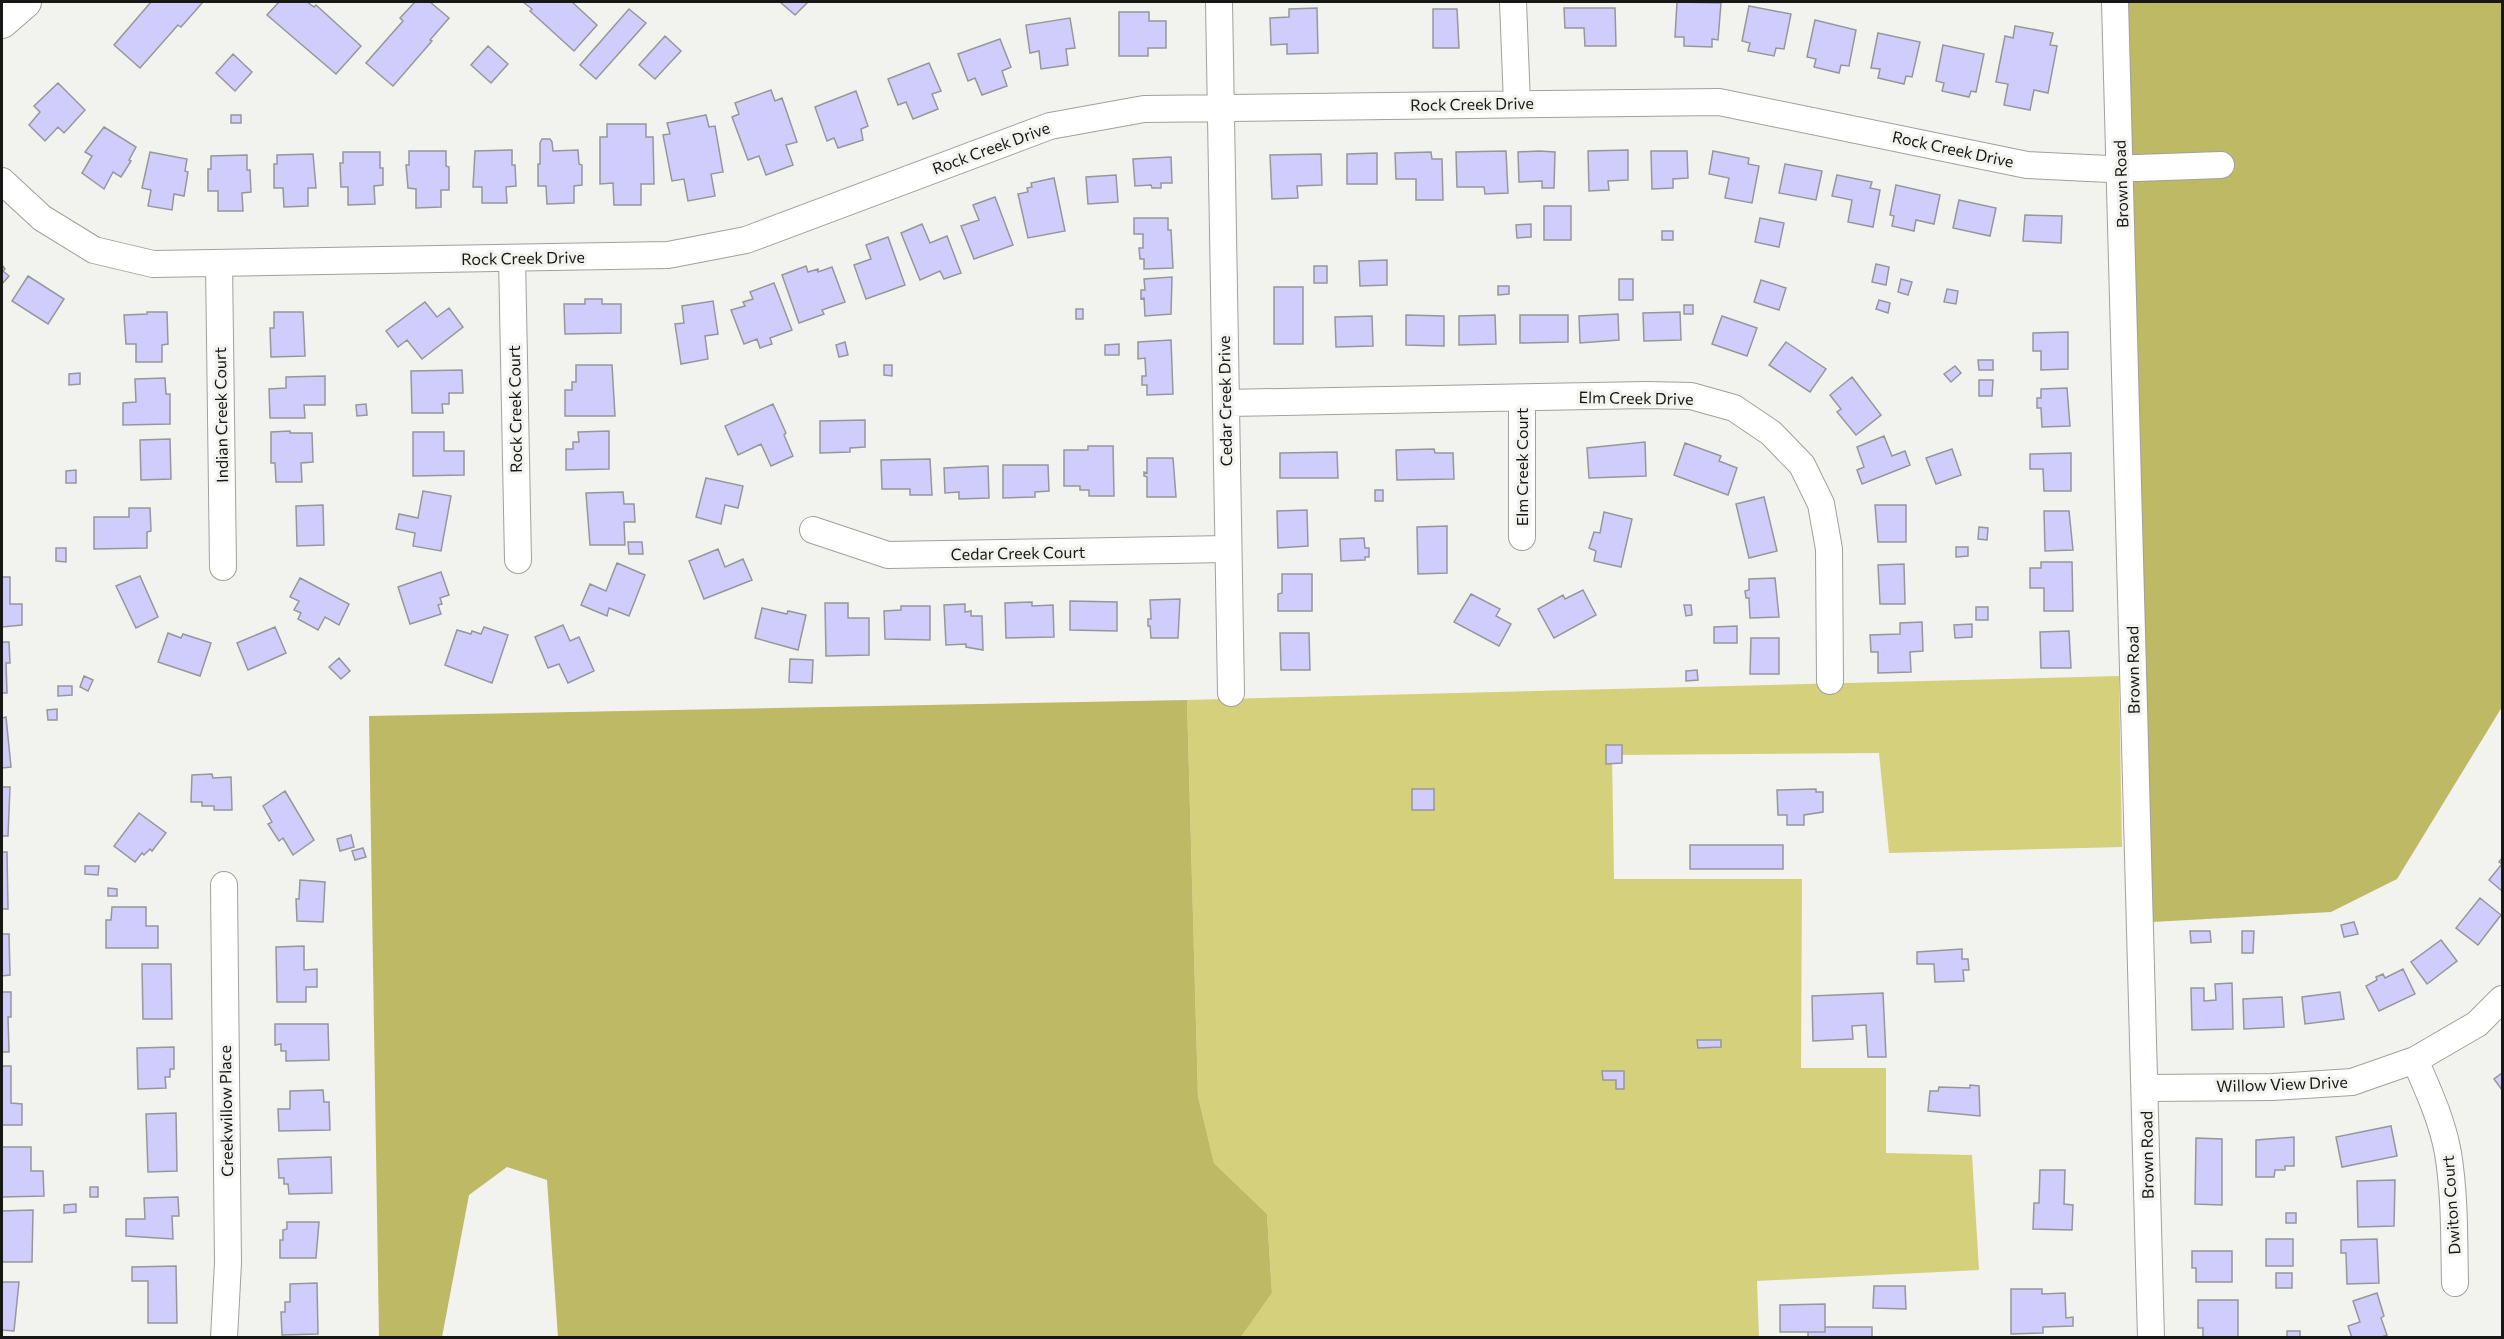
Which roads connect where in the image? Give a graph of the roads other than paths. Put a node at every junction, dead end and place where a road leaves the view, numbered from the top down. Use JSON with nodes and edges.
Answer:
{"nodes":[{"id":1,"x":25,"y":2,"type":"edge"},
{"id":2,"x":1219,"y":2,"type":"edge"},
{"id":3,"x":1513,"y":2,"type":"edge"},
{"id":4,"x":2115,"y":2,"type":"edge"},
{"id":5,"x":2,"y":22,"type":"edge"},
{"id":6,"x":1517,"y":104,"type":"junction"},
{"id":7,"x":1222,"y":109,"type":"junction"},
{"id":8,"x":2221,"y":165,"type":"dead end"},
{"id":9,"x":2120,"y":169,"type":"junction"},
{"id":10,"x":2,"y":181,"type":"edge"},
{"id":11,"x":512,"y":258,"type":"junction"},
{"id":12,"x":219,"y":263,"type":"junction"},
{"id":13,"x":1522,"y":398,"type":"junction"},
{"id":14,"x":1226,"y":403,"type":"junction"},
{"id":15,"x":813,"y":530,"type":"dead end"},
{"id":16,"x":1522,"y":537,"type":"dead end"},
{"id":17,"x":1227,"y":549,"type":"junction"},
{"id":18,"x":518,"y":560,"type":"dead end"},
{"id":19,"x":223,"y":567,"type":"dead end"},
{"id":20,"x":1830,"y":681,"type":"dead end"},
{"id":21,"x":1231,"y":693,"type":"dead end"},
{"id":22,"x":224,"y":885,"type":"dead end"},
{"id":23,"x":2502,"y":999,"type":"edge"},
{"id":24,"x":2415,"y":1060,"type":"junction"},
{"id":25,"x":2145,"y":1088,"type":"junction"},
{"id":26,"x":2455,"y":1283,"type":"dead end"},
{"id":27,"x":224,"y":1338,"type":"edge"},
{"id":28,"x":2151,"y":1338,"type":"edge"}],
"edges":[{"from":1,"to":5,"type":"main road"},
{"from":2,"to":7,"type":"street","name":"Cedar Creek Drive"},
{"from":3,"to":6,"type":"street"},
{"from":4,"to":9,"type":"street","name":"Brown Road"},
{"from":6,"to":7,"type":"street","name":"Rock Creek Drive"},
{"from":6,"to":9,"type":"street","name":"Rock Creek Drive"},
{"from":7,"to":11,"type":"street","name":"Rock Creek Drive"},
{"from":7,"to":14,"type":"street","name":"Cedar Creek Drive"},
{"from":8,"to":9,"type":"street","name":"Rock Creek Drive"},
{"from":9,"to":25,"type":"street","name":"Brown Road"},
{"from":10,"to":12,"type":"street","name":"Rock Creek Drive"},
{"from":11,"to":12,"type":"street","name":"Rock Creek Drive"},
{"from":11,"to":18,"type":"street","name":"Rock Creek Court"},
{"from":12,"to":19,"type":"street","name":"Indian Creek Court"},
{"from":13,"to":14,"type":"street","name":"Elm Creek Drive"},
{"from":13,"to":16,"type":"street","name":"Elm Creek Court"},
{"from":13,"to":20,"type":"street","name":"Elm Creek Drive"},
{"from":14,"to":17,"type":"street","name":"Cedar Creek Drive"},
{"from":15,"to":17,"type":"street","name":"Cedar Creek Court"},
{"from":17,"to":21,"type":"street","name":"Cedar Creek Drive"},
{"from":22,"to":27,"type":"street","name":"Creekwillow Place"},
{"from":23,"to":24,"type":"street","name":"Willow View Drive"},
{"from":24,"to":25,"type":"street","name":"Willow View Drive"},
{"from":24,"to":26,"type":"street","name":"Dwiton Court"},
{"from":25,"to":28,"type":"street","name":"Brown Road"}]}
